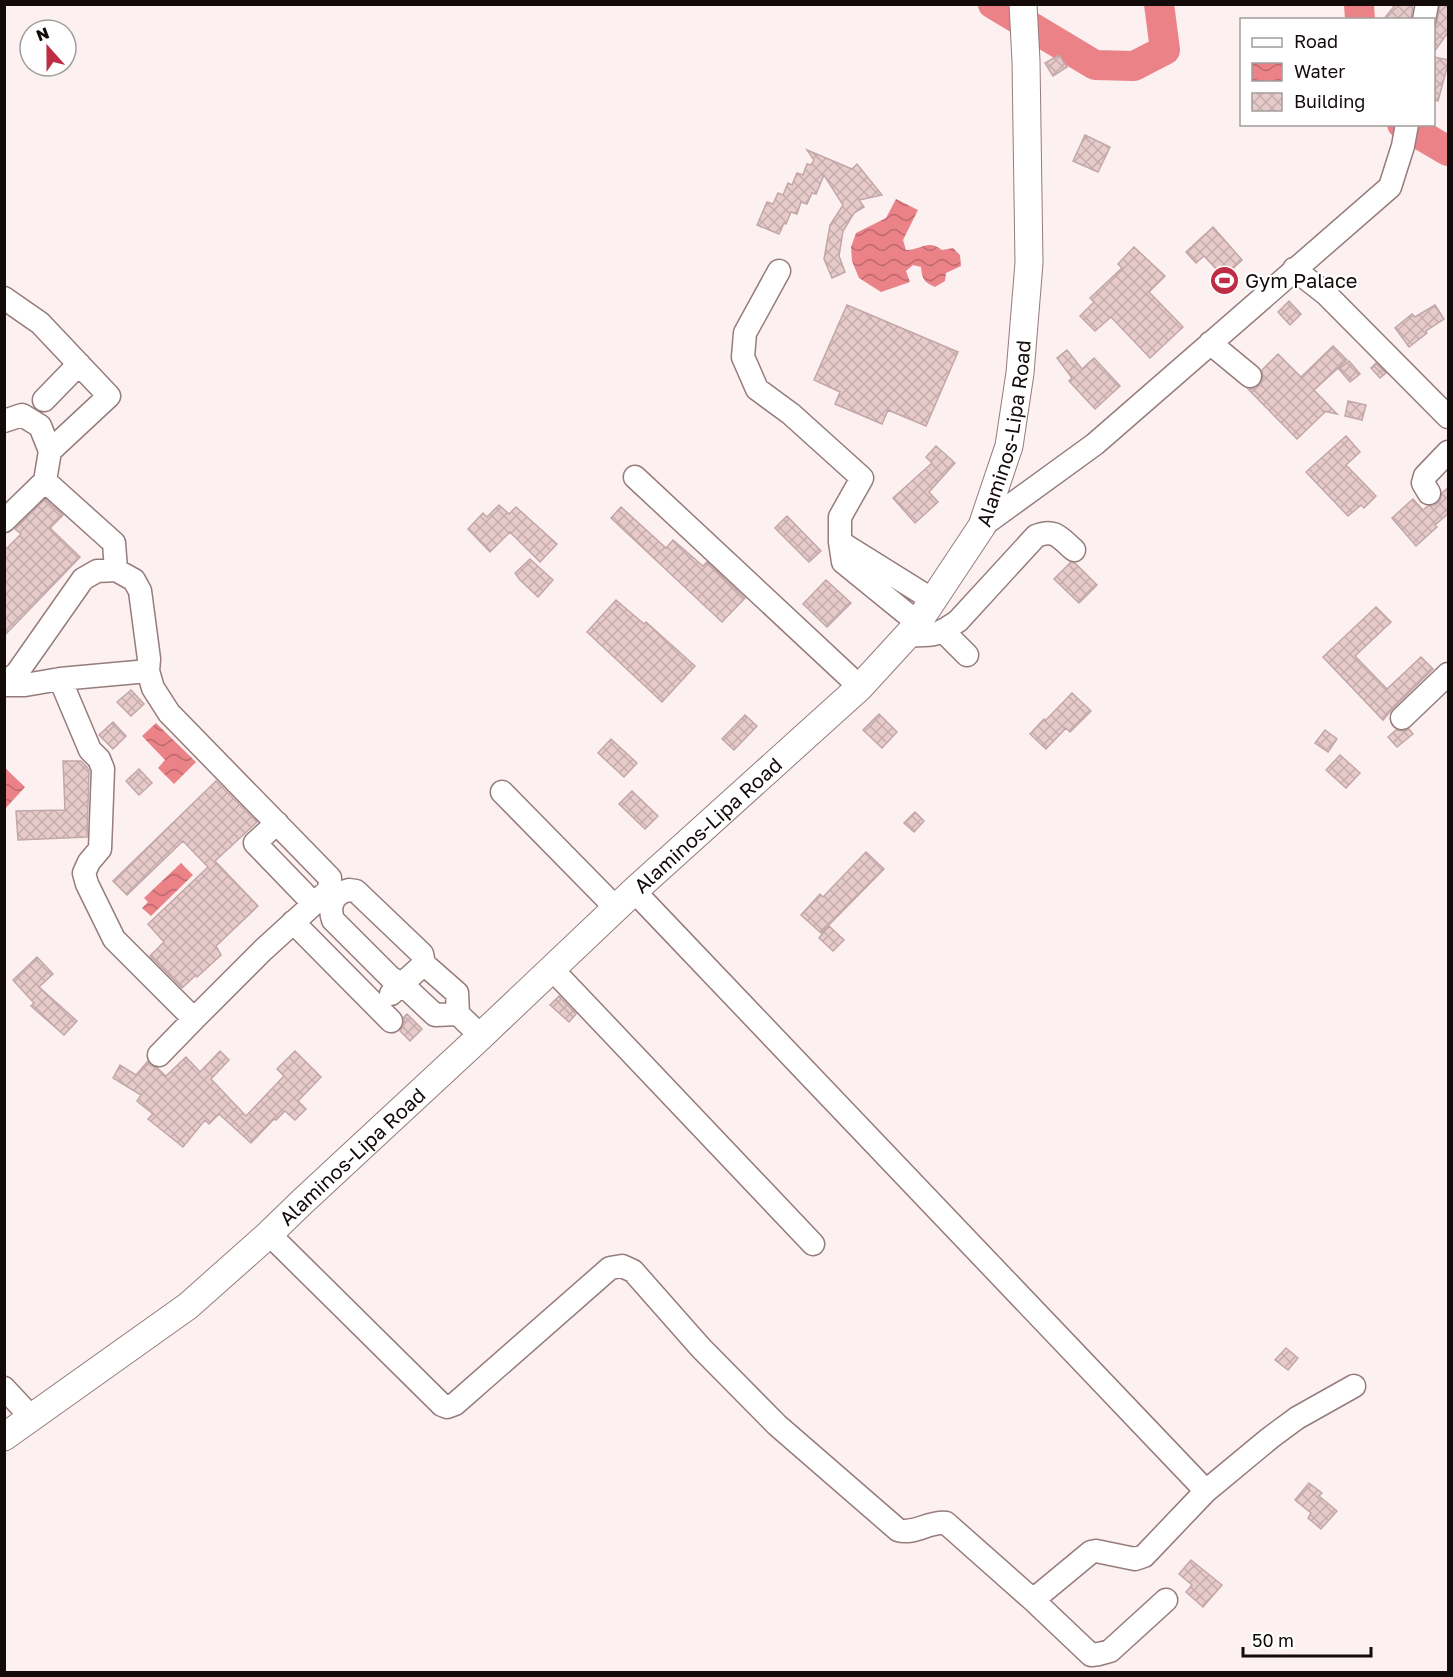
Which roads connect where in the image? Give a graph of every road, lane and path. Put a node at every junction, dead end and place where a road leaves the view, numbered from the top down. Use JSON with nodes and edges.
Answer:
{"nodes":[{"id":1,"x":1023,"y":4,"type":"edge"},
{"id":2,"x":1405,"y":135,"type":"edge"},
{"id":3,"x":1294,"y":269,"type":"junction"},
{"id":4,"x":779,"y":271,"type":"dead end"},
{"id":5,"x":4,"y":298,"type":"edge"},
{"id":6,"x":1210,"y":343,"type":"junction"},
{"id":7,"x":79,"y":364,"type":"junction"},
{"id":8,"x":1250,"y":376,"type":"dead end"},
{"id":9,"x":44,"y":400,"type":"dead end"},
{"id":10,"x":1449,"y":417,"type":"edge"},
{"id":11,"x":4,"y":422,"type":"edge"},
{"id":12,"x":50,"y":451,"type":"junction"},
{"id":13,"x":1449,"y":453,"type":"edge"},
{"id":14,"x":635,"y":477,"type":"dead end"},
{"id":15,"x":45,"y":481,"type":"junction"},
{"id":16,"x":1429,"y":493,"type":"dead end"},
{"id":17,"x":4,"y":521,"type":"edge"},
{"id":18,"x":982,"y":526,"type":"junction"},
{"id":19,"x":840,"y":542,"type":"junction"},
{"id":20,"x":1074,"y":550,"type":"dead end"},
{"id":21,"x":116,"y":570,"type":"junction"},
{"id":22,"x":933,"y":600,"type":"junction"},
{"id":23,"x":923,"y":630,"type":"junction"},
{"id":24,"x":967,"y":655,"type":"dead end"},
{"id":25,"x":148,"y":671,"type":"junction"},
{"id":26,"x":1449,"y":674,"type":"edge"},
{"id":27,"x":60,"y":679,"type":"junction"},
{"id":28,"x":4,"y":684,"type":"edge"},
{"id":29,"x":860,"y":687,"type":"junction"},
{"id":30,"x":1402,"y":718,"type":"dead end"},
{"id":31,"x":502,"y":792,"type":"dead end"},
{"id":32,"x":326,"y":897,"type":"junction"},
{"id":33,"x":625,"y":900,"type":"junction"},
{"id":34,"x":293,"y":922,"type":"junction"},
{"id":35,"x":424,"y":964,"type":"junction"},
{"id":36,"x":551,"y":968,"type":"junction"},
{"id":37,"x":402,"y":984,"type":"junction"},
{"id":38,"x":458,"y":1014,"type":"junction"},
{"id":39,"x":194,"y":1019,"type":"junction"},
{"id":40,"x":481,"y":1036,"type":"junction"},
{"id":41,"x":159,"y":1055,"type":"dead end"},
{"id":42,"x":269,"y":1234,"type":"junction"},
{"id":43,"x":813,"y":1244,"type":"dead end"},
{"id":44,"x":1354,"y":1386,"type":"dead end"},
{"id":45,"x":4,"y":1388,"type":"edge"},
{"id":46,"x":32,"y":1418,"type":"junction"},
{"id":47,"x":4,"y":1437,"type":"edge"},
{"id":48,"x":1206,"y":1491,"type":"junction"},
{"id":49,"x":1033,"y":1600,"type":"junction"},
{"id":50,"x":1166,"y":1600,"type":"dead end"}],
"edges":[{"from":1,"to":18,"type":"main road","name":"Alaminos-Lipa Road"},
{"from":2,"to":3,"type":"street"},
{"from":3,"to":6,"type":"street"},
{"from":3,"to":10,"type":"street"},
{"from":4,"to":19,"type":"street"},
{"from":5,"to":7,"type":"street"},
{"from":6,"to":8,"type":"street"},
{"from":6,"to":18,"type":"street"},
{"from":7,"to":9,"type":"street"},
{"from":7,"to":12,"type":"street"},
{"from":11,"to":12,"type":"street"},
{"from":12,"to":15,"type":"street"},
{"from":13,"to":16,"type":"street"},
{"from":14,"to":29,"type":"street"},
{"from":15,"to":17,"type":"street"},
{"from":15,"to":21,"type":"street"},
{"from":18,"to":22,"type":"main road","name":"Alaminos-Lipa Road"},
{"from":19,"to":22,"type":"street"},
{"from":19,"to":23,"type":"street"},
{"from":20,"to":23,"type":"street"},
{"from":21,"to":25,"type":"street"},
{"from":21,"to":28,"type":"street"},
{"from":22,"to":23,"type":"main road","name":"Alaminos-Lipa Road"},
{"from":23,"to":24,"type":"street"},
{"from":23,"to":29,"type":"main road","name":"Alaminos-Lipa Road"},
{"from":25,"to":27,"type":"street"},
{"from":25,"to":32,"type":"street"},
{"from":26,"to":30,"type":"street"},
{"from":27,"to":28,"type":"street"},
{"from":27,"to":39,"type":"street"},
{"from":29,"to":33,"type":"main road","name":"Alaminos-Lipa Road"},
{"from":31,"to":33,"type":"street"},
{"from":32,"to":34,"type":"street"},
{"from":32,"to":35,"type":"street"},
{"from":32,"to":37,"type":"street"},
{"from":33,"to":36,"type":"main road","name":"Alaminos-Lipa Road"},
{"from":33,"to":48,"type":"street"},
{"from":34,"to":37,"type":"street"},
{"from":34,"to":39,"type":"street"},
{"from":35,"to":37,"type":"street"},
{"from":35,"to":38,"type":"street"},
{"from":36,"to":40,"type":"main road","name":"Alaminos-Lipa Road"},
{"from":36,"to":43,"type":"street"},
{"from":37,"to":38,"type":"street"},
{"from":38,"to":40,"type":"street"},
{"from":39,"to":41,"type":"street"},
{"from":40,"to":42,"type":"main road","name":"Alaminos-Lipa Road"},
{"from":42,"to":46,"type":"main road","name":"Alaminos-Lipa Road"},
{"from":42,"to":49,"type":"street"},
{"from":44,"to":48,"type":"street"},
{"from":45,"to":46,"type":"street"},
{"from":46,"to":47,"type":"main road","name":"Alaminos-Lipa Road"},
{"from":48,"to":49,"type":"street"},
{"from":49,"to":50,"type":"street"}]}
